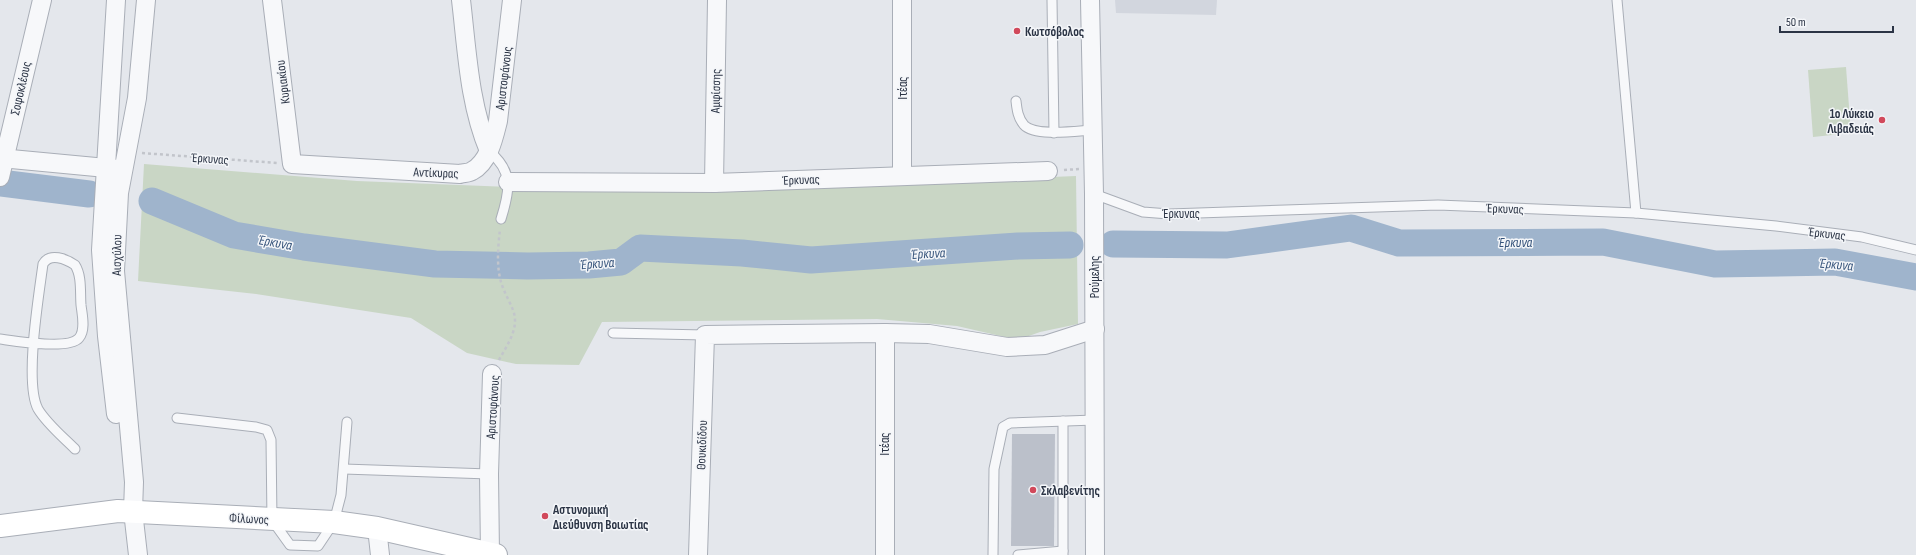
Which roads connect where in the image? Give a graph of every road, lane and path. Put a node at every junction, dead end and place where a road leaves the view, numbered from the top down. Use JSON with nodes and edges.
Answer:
{"nodes":[{"id":1,"x":42,"y":0,"type":"edge"},
{"id":2,"x":116,"y":0,"type":"edge"},
{"id":3,"x":146,"y":0,"type":"edge"},
{"id":4,"x":272,"y":0,"type":"edge"},
{"id":5,"x":461,"y":0,"type":"edge"},
{"id":6,"x":512,"y":0,"type":"edge"},
{"id":7,"x":717,"y":0,"type":"edge"},
{"id":8,"x":902,"y":0,"type":"edge"},
{"id":9,"x":1052,"y":0,"type":"edge"},
{"id":10,"x":1090,"y":0,"type":"edge"},
{"id":11,"x":1617,"y":0,"type":"edge"},
{"id":12,"x":1016,"y":101,"type":"dead end"},
{"id":13,"x":1092,"y":130,"type":"junction"},
{"id":14,"x":1054,"y":133,"type":"junction"},
{"id":15,"x":489,"y":151,"type":"junction"},
{"id":16,"x":128,"y":152,"type":"junction"},
{"id":17,"x":2,"y":158,"type":"edge"},
{"id":18,"x":292,"y":164,"type":"junction"},
{"id":19,"x":106,"y":168,"type":"junction"},
{"id":20,"x":1093,"y":168,"type":"junction"},
{"id":21,"x":124,"y":170,"type":"junction"},
{"id":22,"x":1048,"y":171,"type":"joint"},
{"id":23,"x":902,"y":175,"type":"junction"},
{"id":24,"x":0,"y":177,"type":"edge"},
{"id":25,"x":508,"y":182,"type":"junction"},
{"id":26,"x":714,"y":182,"type":"junction"},
{"id":27,"x":1094,"y":194,"type":"junction"},
{"id":28,"x":1636,"y":213,"type":"junction"},
{"id":29,"x":501,"y":219,"type":"dead end"},
{"id":30,"x":499,"y":242,"type":"dead end"},
{"id":31,"x":1916,"y":250,"type":"edge"},
{"id":32,"x":1095,"y":329,"type":"junction"},
{"id":33,"x":613,"y":332,"type":"dead end"},
{"id":34,"x":885,"y":332,"type":"junction"},
{"id":35,"x":705,"y":335,"type":"junction"},
{"id":36,"x":0,"y":339,"type":"edge"},
{"id":37,"x":33,"y":343,"type":"junction"},
{"id":38,"x":492,"y":374,"type":"joint"},
{"id":39,"x":177,"y":418,"type":"dead end"},
{"id":40,"x":1095,"y":420,"type":"junction"},
{"id":41,"x":1063,"y":421,"type":"junction"},
{"id":42,"x":347,"y":422,"type":"dead end"},
{"id":43,"x":75,"y":449,"type":"dead end"},
{"id":44,"x":344,"y":469,"type":"junction"},
{"id":45,"x":489,"y":474,"type":"junction"},
{"id":46,"x":134,"y":511,"type":"junction"},
{"id":47,"x":272,"y":520,"type":"junction"},
{"id":48,"x":334,"y":522,"type":"junction"},
{"id":49,"x":0,"y":526,"type":"edge"},
{"id":50,"x":377,"y":528,"type":"junction"},
{"id":51,"x":1063,"y":553,"type":"edge"},
{"id":52,"x":138,"y":555,"type":"edge"},
{"id":53,"x":380,"y":555,"type":"edge"},
{"id":54,"x":492,"y":555,"type":"edge"},
{"id":55,"x":698,"y":555,"type":"edge"},
{"id":56,"x":885,"y":555,"type":"edge"},
{"id":57,"x":993,"y":555,"type":"edge"},
{"id":58,"x":1018,"y":555,"type":"edge"},
{"id":59,"x":1095,"y":555,"type":"edge"}],
"edges":[{"from":1,"to":17,"type":"street","name":"Σοφοκλέους"},
{"from":2,"to":19,"type":"street","name":"Αισχύλου"},
{"from":3,"to":16,"type":"street","name":"Αισχύλου"},
{"from":4,"to":18,"type":"street","name":"Κυριακίου"},
{"from":5,"to":15,"type":"street"},
{"from":6,"to":15,"type":"street","name":"Αριστοφάνους"},
{"from":7,"to":26,"type":"street","name":"Αμφίσσης"},
{"from":8,"to":23,"type":"street","name":"Ιτέας"},
{"from":9,"to":14,"type":"lane"},
{"from":10,"to":13,"type":"street","name":"Ρούμελης"},
{"from":11,"to":28,"type":"lane"},
{"from":12,"to":14,"type":"lane"},
{"from":13,"to":14,"type":"lane"},
{"from":13,"to":20,"type":"street","name":"Ρούμελης"},
{"from":15,"to":18,"type":"street","name":"Αντίκυρας"},
{"from":15,"to":25,"type":"lane"},
{"from":16,"to":18,"type":"path","name":"Έρκυνας"},
{"from":16,"to":21,"type":"street","name":"Αισχύλου"},
{"from":17,"to":19,"type":"street"},
{"from":17,"to":24,"type":"street","name":"Σοφοκλέους"},
{"from":19,"to":21,"type":"street"},
{"from":19,"to":46,"type":"street","name":"Αισχύλου"},
{"from":20,"to":22,"type":"path"},
{"from":20,"to":27,"type":"street","name":"Ρούμελης"},
{"from":21,"to":46,"type":"street","name":"Αισχύλου"},
{"from":22,"to":23,"type":"street","name":"Έρκυνας"},
{"from":23,"to":26,"type":"street","name":"Έρκυνας"},
{"from":25,"to":26,"type":"street","name":"Έρκυνας"},
{"from":25,"to":29,"type":"lane"},
{"from":27,"to":28,"type":"lane","name":"Έρκυνας"},
{"from":27,"to":32,"type":"street","name":"Ρούμελης"},
{"from":28,"to":31,"type":"lane","name":"Έρκυνας"},
{"from":30,"to":38,"type":"path","name":"Αριστοφάνους"},
{"from":32,"to":34,"type":"street"},
{"from":32,"to":40,"type":"street","name":"Ρούμελης"},
{"from":33,"to":35,"type":"lane"},
{"from":34,"to":35,"type":"street"},
{"from":34,"to":56,"type":"street","name":"Ιτέας"},
{"from":35,"to":55,"type":"street","name":"Θουκιδίδου"},
{"from":36,"to":37,"type":"lane"},
{"from":37,"to":37,"type":"lane"},
{"from":37,"to":43,"type":"lane"},
{"from":38,"to":45,"type":"street","name":"Αριστοφάνους"},
{"from":39,"to":47,"type":"lane"},
{"from":40,"to":41,"type":"lane"},
{"from":40,"to":59,"type":"street","name":"Ρούμελης"},
{"from":41,"to":51,"type":"lane"},
{"from":41,"to":57,"type":"lane"},
{"from":42,"to":44,"type":"lane"},
{"from":44,"to":45,"type":"lane"},
{"from":44,"to":48,"type":"lane"},
{"from":45,"to":54,"type":"street","name":"Αριστοφάνους"},
{"from":46,"to":47,"type":"main road","name":"Φίλωνος"},
{"from":46,"to":49,"type":"main road","name":"Φίλωνος"},
{"from":46,"to":52,"type":"street","name":"Αισχύλου"},
{"from":47,"to":48,"type":"main road","name":"Φίλωνος"},
{"from":48,"to":50,"type":"main road","name":"Φίλωνος"},
{"from":50,"to":53,"type":"street"},
{"from":50,"to":54,"type":"main road","name":"Φίλωνος"},
{"from":51,"to":58,"type":"lane"}]}
